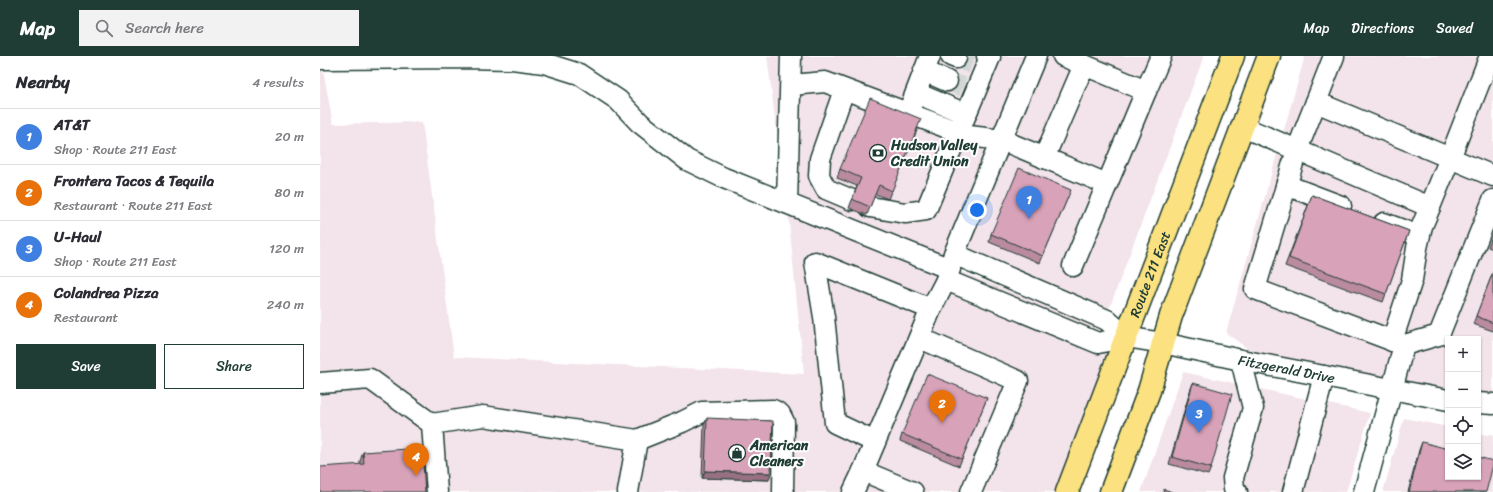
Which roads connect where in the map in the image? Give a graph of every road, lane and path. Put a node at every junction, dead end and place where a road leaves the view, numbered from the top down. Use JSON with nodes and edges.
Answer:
{"nodes":[{"id":1,"x":791,"y":56,"type":"edge"},
{"id":2,"x":1036,"y":56,"type":"edge"},
{"id":3,"x":1063,"y":56,"type":"edge"},
{"id":4,"x":1161,"y":56,"type":"edge"},
{"id":5,"x":1233,"y":56,"type":"edge"},
{"id":6,"x":1269,"y":56,"type":"edge"},
{"id":7,"x":1334,"y":56,"type":"edge"},
{"id":8,"x":1490,"y":56,"type":"edge"},
{"id":9,"x":320,"y":59,"type":"edge"},
{"id":10,"x":970,"y":61,"type":"edge"},
{"id":11,"x":927,"y":64,"type":"edge"},
{"id":12,"x":1084,"y":65,"type":"junction"},
{"id":13,"x":791,"y":85,"type":"junction"},
{"id":14,"x":962,"y":87,"type":"junction"},
{"id":15,"x":844,"y":90,"type":"junction"},
{"id":16,"x":1146,"y":91,"type":"junction"},
{"id":17,"x":916,"y":93,"type":"junction"},
{"id":18,"x":1316,"y":102,"type":"junction"},
{"id":19,"x":908,"y":113,"type":"junction"},
{"id":20,"x":966,"y":114,"type":"junction"},
{"id":21,"x":1243,"y":127,"type":"junction"},
{"id":22,"x":958,"y":132,"type":"junction"},
{"id":23,"x":1002,"y":140,"type":"junction"},
{"id":24,"x":1297,"y":150,"type":"junction"},
{"id":25,"x":1044,"y":158,"type":"junction"},
{"id":26,"x":1450,"y":158,"type":"junction"},
{"id":27,"x":1493,"y":176,"type":"edge"},
{"id":28,"x":1107,"y":184,"type":"junction"},
{"id":29,"x":1286,"y":185,"type":"junction"},
{"id":30,"x":1493,"y":200,"type":"edge"},
{"id":31,"x":787,"y":203,"type":"junction"},
{"id":32,"x":1430,"y":207,"type":"junction"},
{"id":33,"x":1419,"y":236,"type":"junction"},
{"id":34,"x":1073,"y":266,"type":"dead end"},
{"id":35,"x":950,"y":268,"type":"junction"},
{"id":36,"x":931,"y":310,"type":"junction"},
{"id":37,"x":1126,"y":337,"type":"junction"},
{"id":38,"x":920,"y":338,"type":"junction"},
{"id":39,"x":1163,"y":343,"type":"junction"},
{"id":40,"x":1398,"y":343,"type":"junction"},
{"id":41,"x":1241,"y":360,"type":"junction"},
{"id":42,"x":1324,"y":376,"type":"junction"},
{"id":43,"x":320,"y":383,"type":"edge"},
{"id":44,"x":1392,"y":388,"type":"junction"},
{"id":45,"x":1445,"y":399,"type":"edge"},
{"id":46,"x":1481,"y":404,"type":"edge"},
{"id":47,"x":1493,"y":404,"type":"edge"},
{"id":48,"x":432,"y":424,"type":"junction"},
{"id":49,"x":637,"y":440,"type":"junction"},
{"id":50,"x":876,"y":442,"type":"junction"},
{"id":51,"x":863,"y":471,"type":"junction"},
{"id":52,"x":437,"y":492,"type":"edge"},
{"id":53,"x":628,"y":492,"type":"edge"},
{"id":54,"x":782,"y":492,"type":"edge"},
{"id":55,"x":853,"y":492,"type":"edge"},
{"id":56,"x":913,"y":492,"type":"edge"},
{"id":57,"x":971,"y":492,"type":"edge"},
{"id":58,"x":1067,"y":492,"type":"edge"},
{"id":59,"x":1111,"y":492,"type":"edge"},
{"id":60,"x":1237,"y":492,"type":"edge"},
{"id":61,"x":1293,"y":492,"type":"edge"},
{"id":62,"x":1364,"y":492,"type":"edge"}],
"edges":[{"from":1,"to":13,"type":"street"},
{"from":2,"to":23,"type":"street"},
{"from":3,"to":12,"type":"street"},
{"from":4,"to":16,"type":"street"},
{"from":5,"to":37,"type":"main road","name":"Route 211 East"},
{"from":6,"to":21,"type":"main road"},
{"from":7,"to":18,"type":"street"},
{"from":8,"to":26,"type":"street"},
{"from":9,"to":31,"type":"street"},
{"from":10,"to":14,"type":"street"},
{"from":11,"to":14,"type":"street"},
{"from":11,"to":17,"type":"street"},
{"from":12,"to":16,"type":"street"},
{"from":12,"to":25,"type":"street"},
{"from":13,"to":15,"type":"street"},
{"from":13,"to":31,"type":"street"},
{"from":14,"to":20,"type":"street"},
{"from":15,"to":19,"type":"street"},
{"from":15,"to":22,"type":"street"},
{"from":16,"to":28,"type":"street"},
{"from":17,"to":19,"type":"street"},
{"from":17,"to":20,"type":"street"},
{"from":18,"to":24,"type":"street"},
{"from":18,"to":26,"type":"street"},
{"from":19,"to":22,"type":"street"},
{"from":20,"to":22,"type":"street"},
{"from":21,"to":24,"type":"street"},
{"from":21,"to":39,"type":"main road"},
{"from":22,"to":23,"type":"street"},
{"from":23,"to":25,"type":"street"},
{"from":23,"to":35,"type":"street"},
{"from":24,"to":29,"type":"street"},
{"from":24,"to":32,"type":"street"},
{"from":25,"to":28,"type":"street"},
{"from":26,"to":27,"type":"street"},
{"from":26,"to":32,"type":"street"},
{"from":28,"to":34,"type":"street"},
{"from":29,"to":33,"type":"street"},
{"from":29,"to":40,"type":"street"},
{"from":30,"to":40,"type":"street"},
{"from":31,"to":35,"type":"street"},
{"from":32,"to":33,"type":"street"},
{"from":33,"to":40,"type":"street"},
{"from":35,"to":36,"type":"street"},
{"from":35,"to":37,"type":"street"},
{"from":35,"to":37,"type":"street"},
{"from":36,"to":38,"type":"street"},
{"from":36,"to":50,"type":"street"},
{"from":37,"to":39,"type":"street","name":"Fitzgerald Drive"},
{"from":37,"to":58,"type":"main road","name":"Route 211 East"},
{"from":38,"to":50,"type":"street"},
{"from":38,"to":57,"type":"street"},
{"from":39,"to":41,"type":"street","name":"Fitzgerald Drive"},
{"from":39,"to":59,"type":"main road"},
{"from":40,"to":44,"type":"street"},
{"from":41,"to":42,"type":"street","name":"Fitzgerald Drive"},
{"from":41,"to":60,"type":"street"},
{"from":42,"to":44,"type":"street","name":"Fitzgerald Drive"},
{"from":42,"to":61,"type":"street"},
{"from":43,"to":48,"type":"street"},
{"from":44,"to":45,"type":"street","name":"Fitzgerald Drive"},
{"from":44,"to":62,"type":"street"},
{"from":46,"to":47,"type":"street"},
{"from":48,"to":49,"type":"street"},
{"from":48,"to":52,"type":"street"},
{"from":49,"to":53,"type":"street"},
{"from":49,"to":54,"type":"street"},
{"from":50,"to":51,"type":"street"},
{"from":51,"to":55,"type":"street"},
{"from":51,"to":56,"type":"street"}]}
